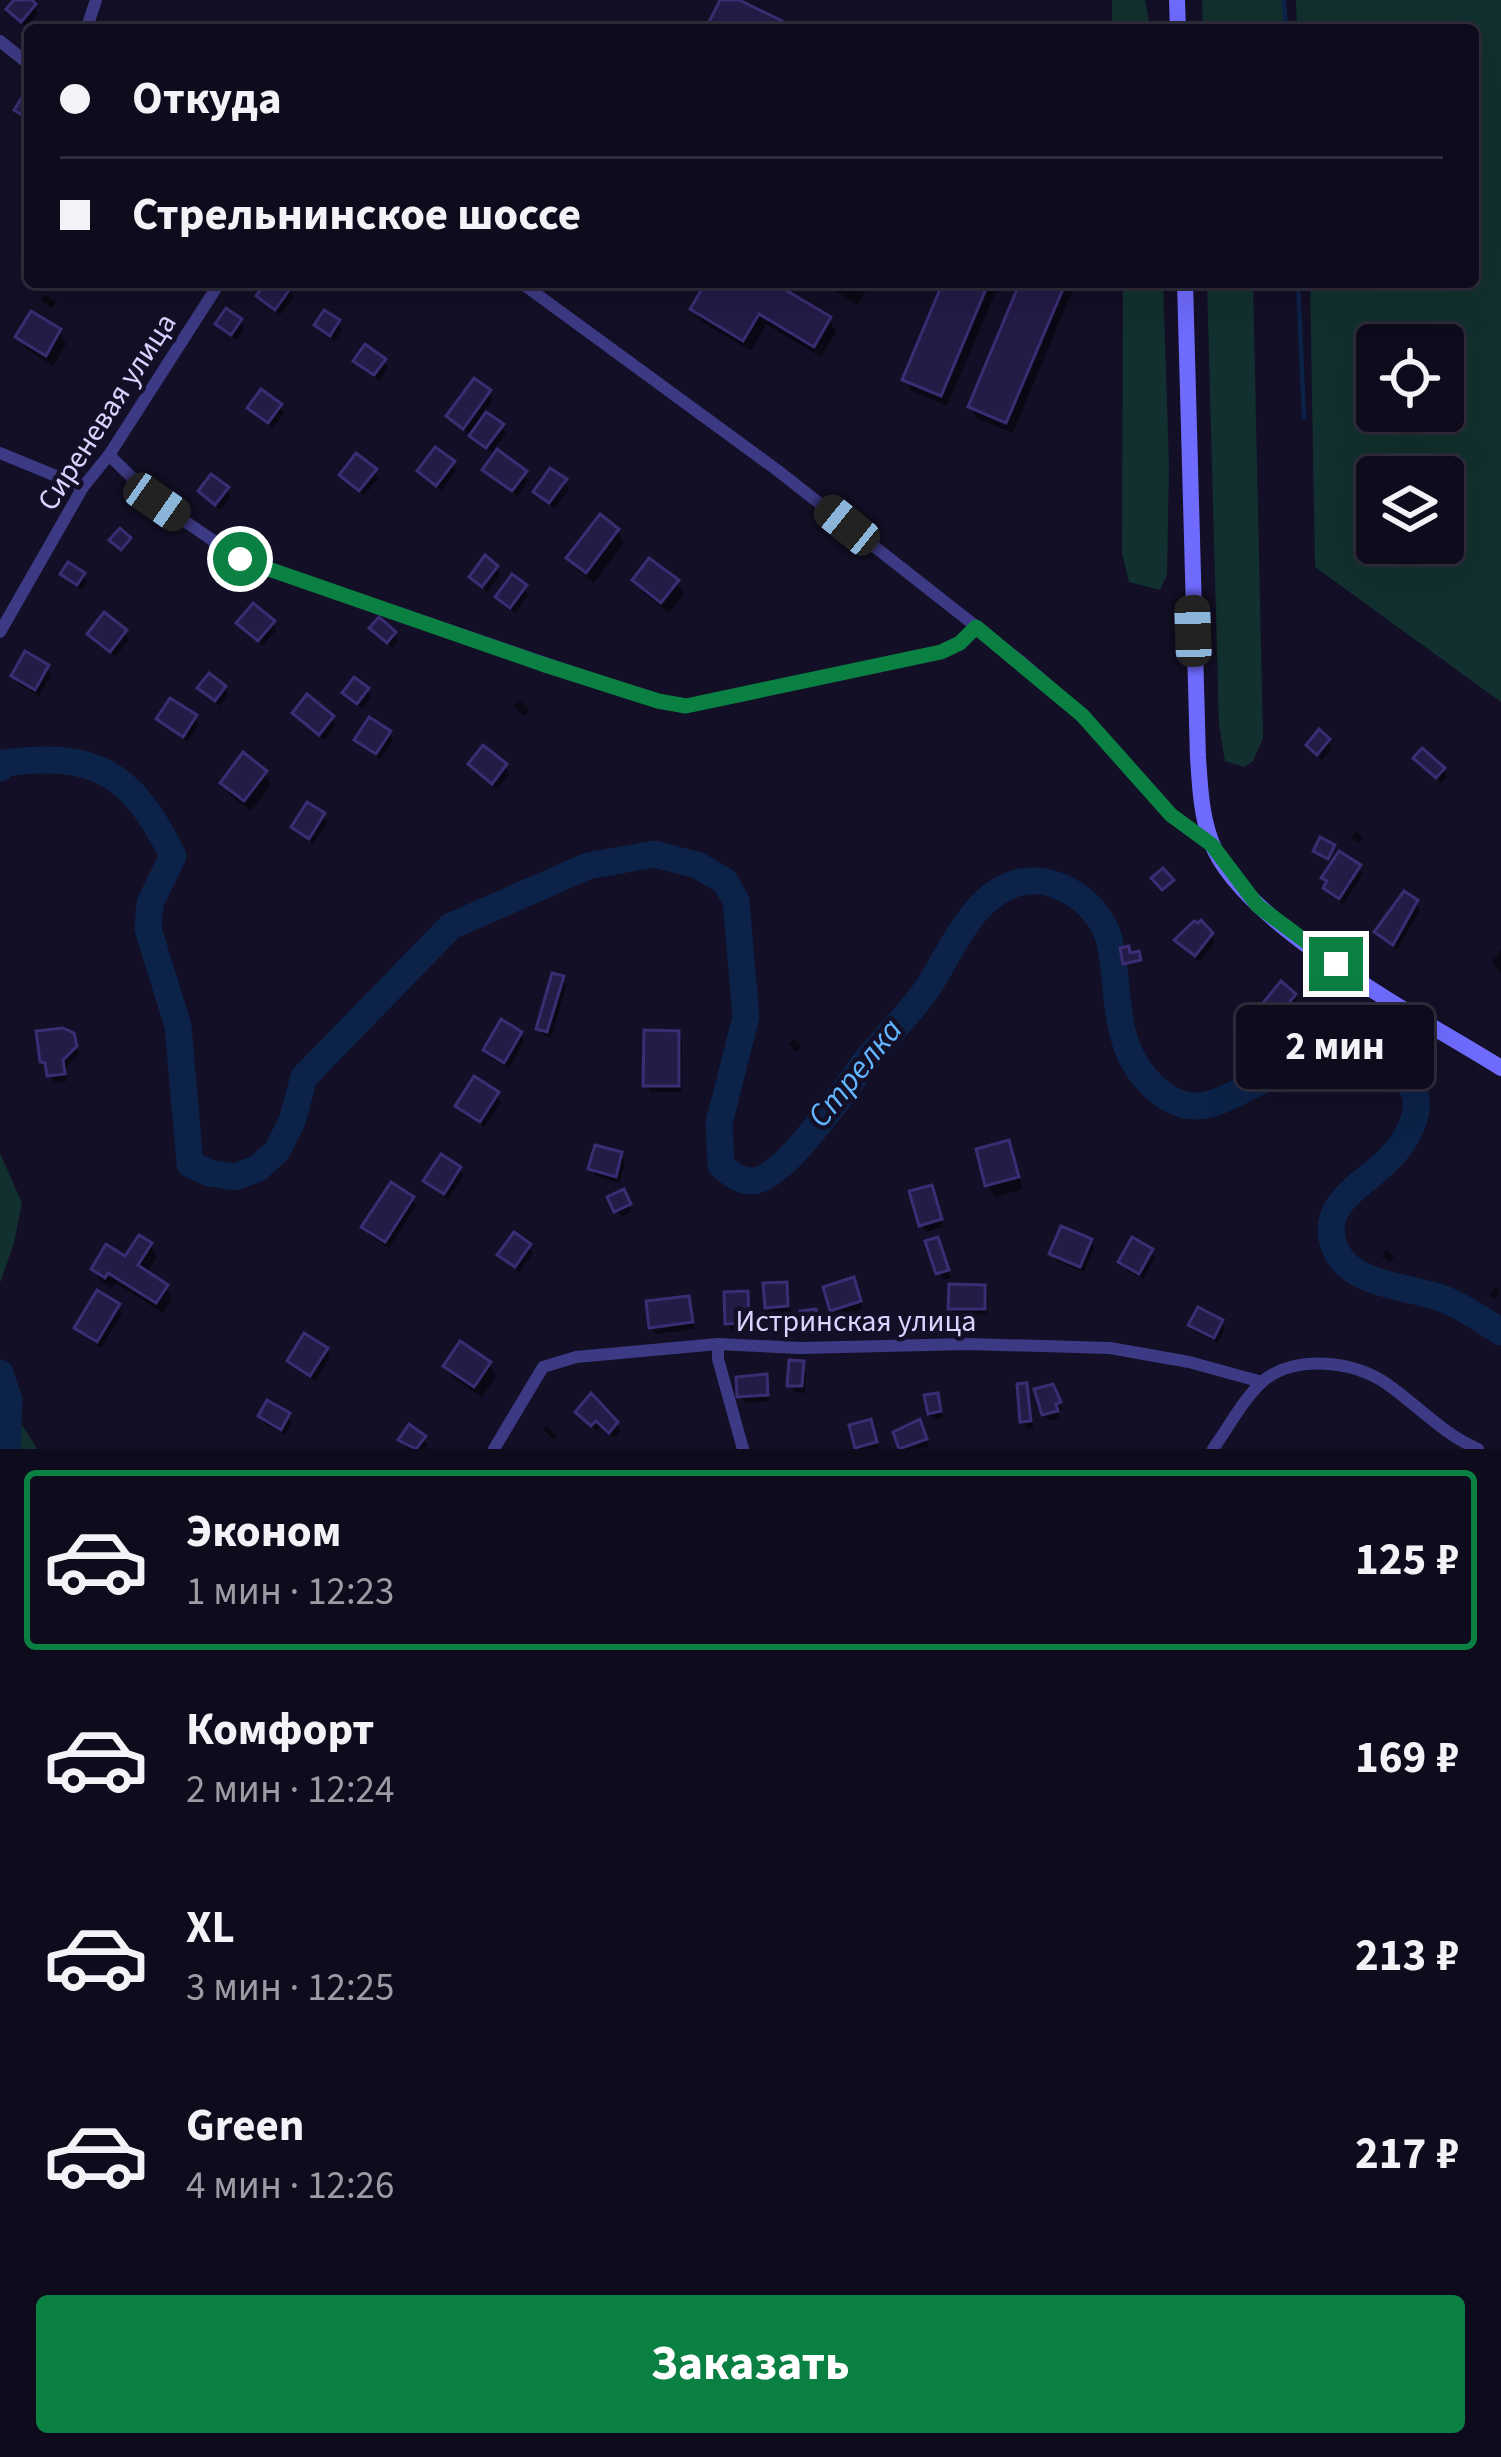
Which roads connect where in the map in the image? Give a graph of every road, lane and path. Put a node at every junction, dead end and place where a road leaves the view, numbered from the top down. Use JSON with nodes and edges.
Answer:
{"nodes":[{"id":1,"x":0,"y":41,"type":"edge"},
{"id":2,"x":24,"y":59,"type":"edge"},
{"id":3,"x":216,"y":288,"type":"edge"},
{"id":4,"x":528,"y":288,"type":"edge"},
{"id":5,"x":1184,"y":288,"type":"edge"},
{"id":6,"x":0,"y":453,"type":"edge"},
{"id":7,"x":110,"y":455,"type":"junction"},
{"id":8,"x":83,"y":487,"type":"junction"},
{"id":9,"x":976,"y":627,"type":"junction"},
{"id":10,"x":0,"y":632,"type":"edge"},
{"id":11,"x":1212,"y":845,"type":"junction"},
{"id":12,"x":1501,"y":1067,"type":"edge"},
{"id":13,"x":718,"y":1344,"type":"junction"},
{"id":14,"x":1262,"y":1382,"type":"junction"},
{"id":15,"x":494,"y":1449,"type":"edge"},
{"id":16,"x":743,"y":1449,"type":"edge"},
{"id":17,"x":1213,"y":1449,"type":"edge"},
{"id":18,"x":1478,"y":1449,"type":"edge"}],
"edges":[{"from":1,"to":2,"type":"street"},
{"from":3,"to":7,"type":"street","name":"Сиреневая улица"},
{"from":4,"to":9,"type":"street"},
{"from":5,"to":11,"type":"main road"},
{"from":6,"to":8,"type":"street"},
{"from":7,"to":8,"type":"street","name":"Сиреневая улица"},
{"from":7,"to":9,"type":"street"},
{"from":8,"to":10,"type":"street","name":"Сиреневая улица"},
{"from":9,"to":11,"type":"street"},
{"from":11,"to":12,"type":"main road"},
{"from":13,"to":14,"type":"street","name":"Истринская улица"},
{"from":13,"to":15,"type":"street","name":"Истринская улица"},
{"from":13,"to":16,"type":"street"},
{"from":14,"to":17,"type":"street"},
{"from":14,"to":18,"type":"street"}]}
